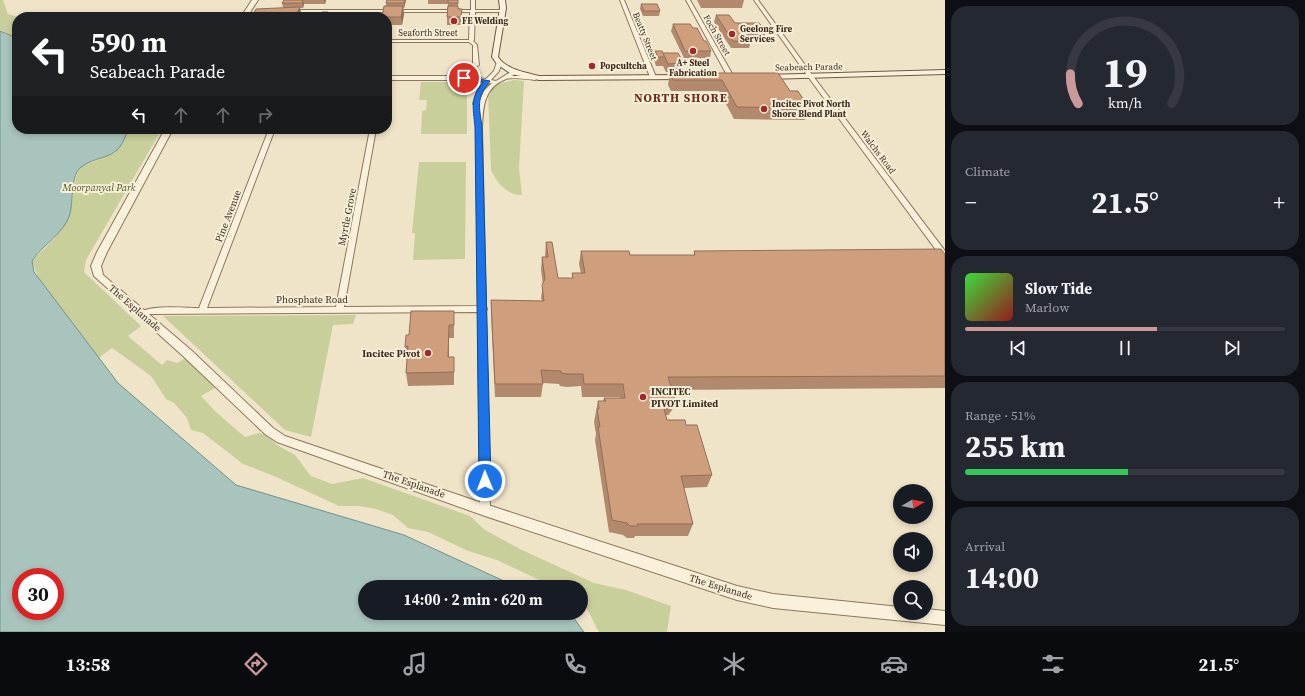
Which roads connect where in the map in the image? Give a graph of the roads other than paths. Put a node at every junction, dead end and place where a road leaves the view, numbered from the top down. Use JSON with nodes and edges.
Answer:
{"nodes":[{"id":1,"x":255,"y":0,"type":"edge"},
{"id":2,"x":473,"y":0,"type":"edge"},
{"id":3,"x":502,"y":0,"type":"edge"},
{"id":4,"x":622,"y":0,"type":"edge"},
{"id":5,"x":688,"y":0,"type":"edge"},
{"id":6,"x":756,"y":0,"type":"edge"},
{"id":7,"x":286,"y":11,"type":"edge"},
{"id":8,"x":473,"y":11,"type":"junction"},
{"id":9,"x":503,"y":11,"type":"junction"},
{"id":10,"x":251,"y":12,"type":"edge"},
{"id":11,"x":392,"y":41,"type":"edge"},
{"id":12,"x":470,"y":41,"type":"junction"},
{"id":13,"x":495,"y":51,"type":"junction"},
{"id":14,"x":499,"y":63,"type":"junction"},
{"id":15,"x":476,"y":65,"type":"dead end"},
{"id":16,"x":514,"y":70,"type":"junction"},
{"id":17,"x":945,"y":72,"type":"edge"},
{"id":18,"x":811,"y":76,"type":"junction"},
{"id":19,"x":653,"y":77,"type":"junction"},
{"id":20,"x":692,"y":77,"type":"edge"},
{"id":21,"x":731,"y":77,"type":"edge"},
{"id":22,"x":761,"y":77,"type":"edge"},
{"id":23,"x":392,"y":78,"type":"edge"},
{"id":24,"x":542,"y":78,"type":"junction"},
{"id":25,"x":601,"y":78,"type":"junction"},
{"id":26,"x":501,"y":79,"type":"junction"},
{"id":27,"x":487,"y":81,"type":"junction"},
{"id":28,"x":495,"y":82,"type":"junction"},
{"id":29,"x":479,"y":127,"type":"junction"},
{"id":30,"x":166,"y":134,"type":"edge"},
{"id":31,"x":270,"y":134,"type":"edge"},
{"id":32,"x":372,"y":134,"type":"edge"},
{"id":33,"x":945,"y":256,"type":"edge"},
{"id":34,"x":340,"y":309,"type":"junction"},
{"id":35,"x":483,"y":309,"type":"junction"},
{"id":36,"x":203,"y":310,"type":"junction"},
{"id":37,"x":142,"y":314,"type":"junction"},
{"id":38,"x":485,"y":510,"type":"junction"},
{"id":39,"x":945,"y":618,"type":"edge"}],
"edges":[{"from":1,"to":10,"type":"street"},
{"from":2,"to":8,"type":"street"},
{"from":3,"to":9,"type":"main road"},
{"from":4,"to":19,"type":"street","name":"Beatty Street"},
{"from":5,"to":21,"type":"street","name":"Foch Street"},
{"from":6,"to":18,"type":"street","name":"Walchs Road"},
{"from":7,"to":8,"type":"street"},
{"from":8,"to":9,"type":"street"},
{"from":8,"to":12,"type":"street"},
{"from":9,"to":13,"type":"main road"},
{"from":11,"to":12,"type":"street","name":"Seaforth Street"},
{"from":12,"to":15,"type":"street"},
{"from":13,"to":14,"type":"main road"},
{"from":13,"to":16,"type":"main road"},
{"from":14,"to":16,"type":"main road"},
{"from":14,"to":27,"type":"street"},
{"from":16,"to":24,"type":"main road"},
{"from":16,"to":25,"type":"main road"},
{"from":16,"to":26,"type":"street"},
{"from":16,"to":27,"type":"street"},
{"from":17,"to":18,"type":"main road","name":"Seabeach Parade"},
{"from":18,"to":22,"type":"main road","name":"Seabeach Parade"},
{"from":18,"to":33,"type":"street","name":"Walchs Road"},
{"from":19,"to":20,"type":"main road"},
{"from":19,"to":25,"type":"main road"},
{"from":23,"to":27,"type":"street"},
{"from":24,"to":25,"type":"main road"},
{"from":24,"to":26,"type":"street"},
{"from":26,"to":28,"type":"street"},
{"from":27,"to":28,"type":"street"},
{"from":27,"to":29,"type":"street"},
{"from":28,"to":29,"type":"street"},
{"from":29,"to":35,"type":"street"},
{"from":30,"to":37,"type":"street","name":"The Esplanade"},
{"from":31,"to":36,"type":"street","name":"Pine Avenue"},
{"from":32,"to":34,"type":"street","name":"Myrtle Grove"},
{"from":34,"to":35,"type":"street","name":"Phosphate Road"},
{"from":34,"to":36,"type":"street","name":"Phosphate Road"},
{"from":35,"to":38,"type":"street"},
{"from":36,"to":37,"type":"street","name":"Phosphate Road"},
{"from":37,"to":38,"type":"street","name":"The Esplanade"},
{"from":38,"to":39,"type":"street","name":"The Esplanade"}]}
